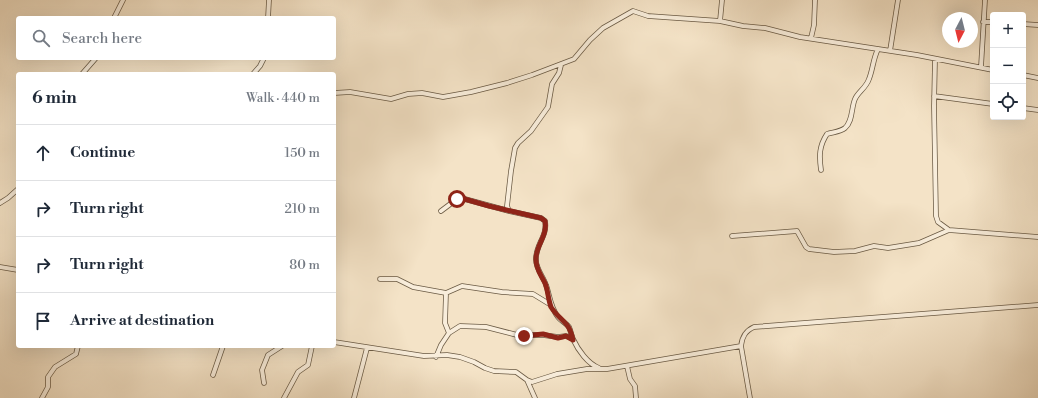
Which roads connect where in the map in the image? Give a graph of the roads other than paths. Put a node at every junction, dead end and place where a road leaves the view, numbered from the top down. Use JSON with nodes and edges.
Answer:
{"nodes":[{"id":1,"x":123,"y":0,"type":"edge"},
{"id":2,"x":270,"y":0,"type":"edge"},
{"id":3,"x":722,"y":0,"type":"edge"},
{"id":4,"x":815,"y":0,"type":"edge"},
{"id":5,"x":898,"y":0,"type":"edge"},
{"id":6,"x":985,"y":0,"type":"edge"},
{"id":7,"x":115,"y":16,"type":"edge"},
{"id":8,"x":268,"y":16,"type":"edge"},
{"id":9,"x":720,"y":21,"type":"junction"},
{"id":10,"x":983,"y":22,"type":"junction"},
{"id":11,"x":990,"y":22,"type":"edge"},
{"id":12,"x":1026,"y":24,"type":"edge"},
{"id":13,"x":1038,"y":25,"type":"edge"},
{"id":14,"x":810,"y":38,"type":"junction"},
{"id":15,"x":878,"y":49,"type":"junction"},
{"id":16,"x":890,"y":51,"type":"junction"},
{"id":17,"x":935,"y":59,"type":"junction"},
{"id":18,"x":94,"y":60,"type":"edge"},
{"id":19,"x":263,"y":60,"type":"edge"},
{"id":20,"x":560,"y":65,"type":"junction"},
{"id":21,"x":981,"y":67,"type":"junction"},
{"id":22,"x":990,"y":69,"type":"edge"},
{"id":23,"x":84,"y":72,"type":"edge"},
{"id":24,"x":254,"y":72,"type":"edge"},
{"id":25,"x":1026,"y":76,"type":"edge"},
{"id":26,"x":1038,"y":78,"type":"edge"},
{"id":27,"x":336,"y":93,"type":"edge"},
{"id":28,"x":934,"y":96,"type":"junction"},
{"id":29,"x":990,"y":104,"type":"edge"},
{"id":30,"x":1026,"y":108,"type":"edge"},
{"id":31,"x":1038,"y":110,"type":"edge"},
{"id":32,"x":821,"y":170,"type":"dead end"},
{"id":33,"x":16,"y":191,"type":"edge"},
{"id":34,"x":0,"y":203,"type":"edge"},
{"id":35,"x":441,"y":211,"type":"dead end"},
{"id":36,"x":510,"y":211,"type":"junction"},
{"id":37,"x":949,"y":230,"type":"junction"},
{"id":38,"x":732,"y":236,"type":"dead end"},
{"id":39,"x":1038,"y":237,"type":"edge"},
{"id":40,"x":0,"y":267,"type":"edge"},
{"id":41,"x":16,"y":270,"type":"edge"},
{"id":42,"x":380,"y":279,"type":"dead end"},
{"id":43,"x":446,"y":293,"type":"junction"},
{"id":44,"x":551,"y":305,"type":"junction"},
{"id":45,"x":1038,"y":305,"type":"edge"},
{"id":46,"x":449,"y":333,"type":"junction"},
{"id":47,"x":573,"y":340,"type":"junction"},
{"id":48,"x":336,"y":342,"type":"edge"},
{"id":49,"x":741,"y":346,"type":"junction"},
{"id":50,"x":78,"y":348,"type":"edge"},
{"id":51,"x":222,"y":348,"type":"edge"},
{"id":52,"x":279,"y":348,"type":"edge"},
{"id":53,"x":312,"y":348,"type":"edge"},
{"id":54,"x":367,"y":348,"type":"junction"},
{"id":55,"x":436,"y":356,"type":"junction"},
{"id":56,"x":627,"y":366,"type":"junction"},
{"id":57,"x":601,"y":369,"type":"junction"},
{"id":58,"x":213,"y":375,"type":"dead end"},
{"id":59,"x":527,"y":380,"type":"junction"},
{"id":60,"x":264,"y":383,"type":"dead end"},
{"id":61,"x":42,"y":398,"type":"edge"},
{"id":62,"x":284,"y":398,"type":"edge"},
{"id":63,"x":354,"y":398,"type":"edge"},
{"id":64,"x":535,"y":398,"type":"edge"},
{"id":65,"x":636,"y":398,"type":"edge"},
{"id":66,"x":750,"y":398,"type":"edge"}],
"edges":[{"from":1,"to":7,"type":"street"},
{"from":2,"to":8,"type":"street"},
{"from":3,"to":9,"type":"street"},
{"from":4,"to":14,"type":"street"},
{"from":5,"to":16,"type":"street"},
{"from":6,"to":10,"type":"street"},
{"from":9,"to":14,"type":"street"},
{"from":9,"to":20,"type":"street"},
{"from":10,"to":11,"type":"street"},
{"from":10,"to":21,"type":"street"},
{"from":12,"to":13,"type":"street"},
{"from":14,"to":15,"type":"street"},
{"from":15,"to":16,"type":"street"},
{"from":15,"to":32,"type":"street"},
{"from":16,"to":17,"type":"street"},
{"from":17,"to":21,"type":"street"},
{"from":17,"to":28,"type":"street"},
{"from":18,"to":23,"type":"street"},
{"from":19,"to":24,"type":"street"},
{"from":20,"to":27,"type":"street"},
{"from":20,"to":36,"type":"street"},
{"from":21,"to":22,"type":"street"},
{"from":25,"to":26,"type":"street"},
{"from":28,"to":29,"type":"street"},
{"from":28,"to":37,"type":"street"},
{"from":30,"to":31,"type":"street"},
{"from":33,"to":34,"type":"street"},
{"from":35,"to":36,"type":"street"},
{"from":36,"to":44,"type":"street"},
{"from":37,"to":38,"type":"street"},
{"from":37,"to":39,"type":"street"},
{"from":40,"to":41,"type":"street"},
{"from":42,"to":43,"type":"street"},
{"from":43,"to":44,"type":"street"},
{"from":43,"to":46,"type":"street"},
{"from":44,"to":47,"type":"street"},
{"from":45,"to":49,"type":"street"},
{"from":46,"to":47,"type":"street"},
{"from":46,"to":55,"type":"street"},
{"from":47,"to":57,"type":"street"},
{"from":48,"to":54,"type":"street"},
{"from":49,"to":56,"type":"street"},
{"from":49,"to":66,"type":"street"},
{"from":50,"to":61,"type":"street"},
{"from":51,"to":58,"type":"street"},
{"from":52,"to":60,"type":"street"},
{"from":53,"to":62,"type":"street"},
{"from":54,"to":55,"type":"street"},
{"from":54,"to":63,"type":"street"},
{"from":55,"to":59,"type":"street"},
{"from":56,"to":57,"type":"street"},
{"from":56,"to":65,"type":"street"},
{"from":57,"to":59,"type":"street"},
{"from":59,"to":64,"type":"street"}]}
